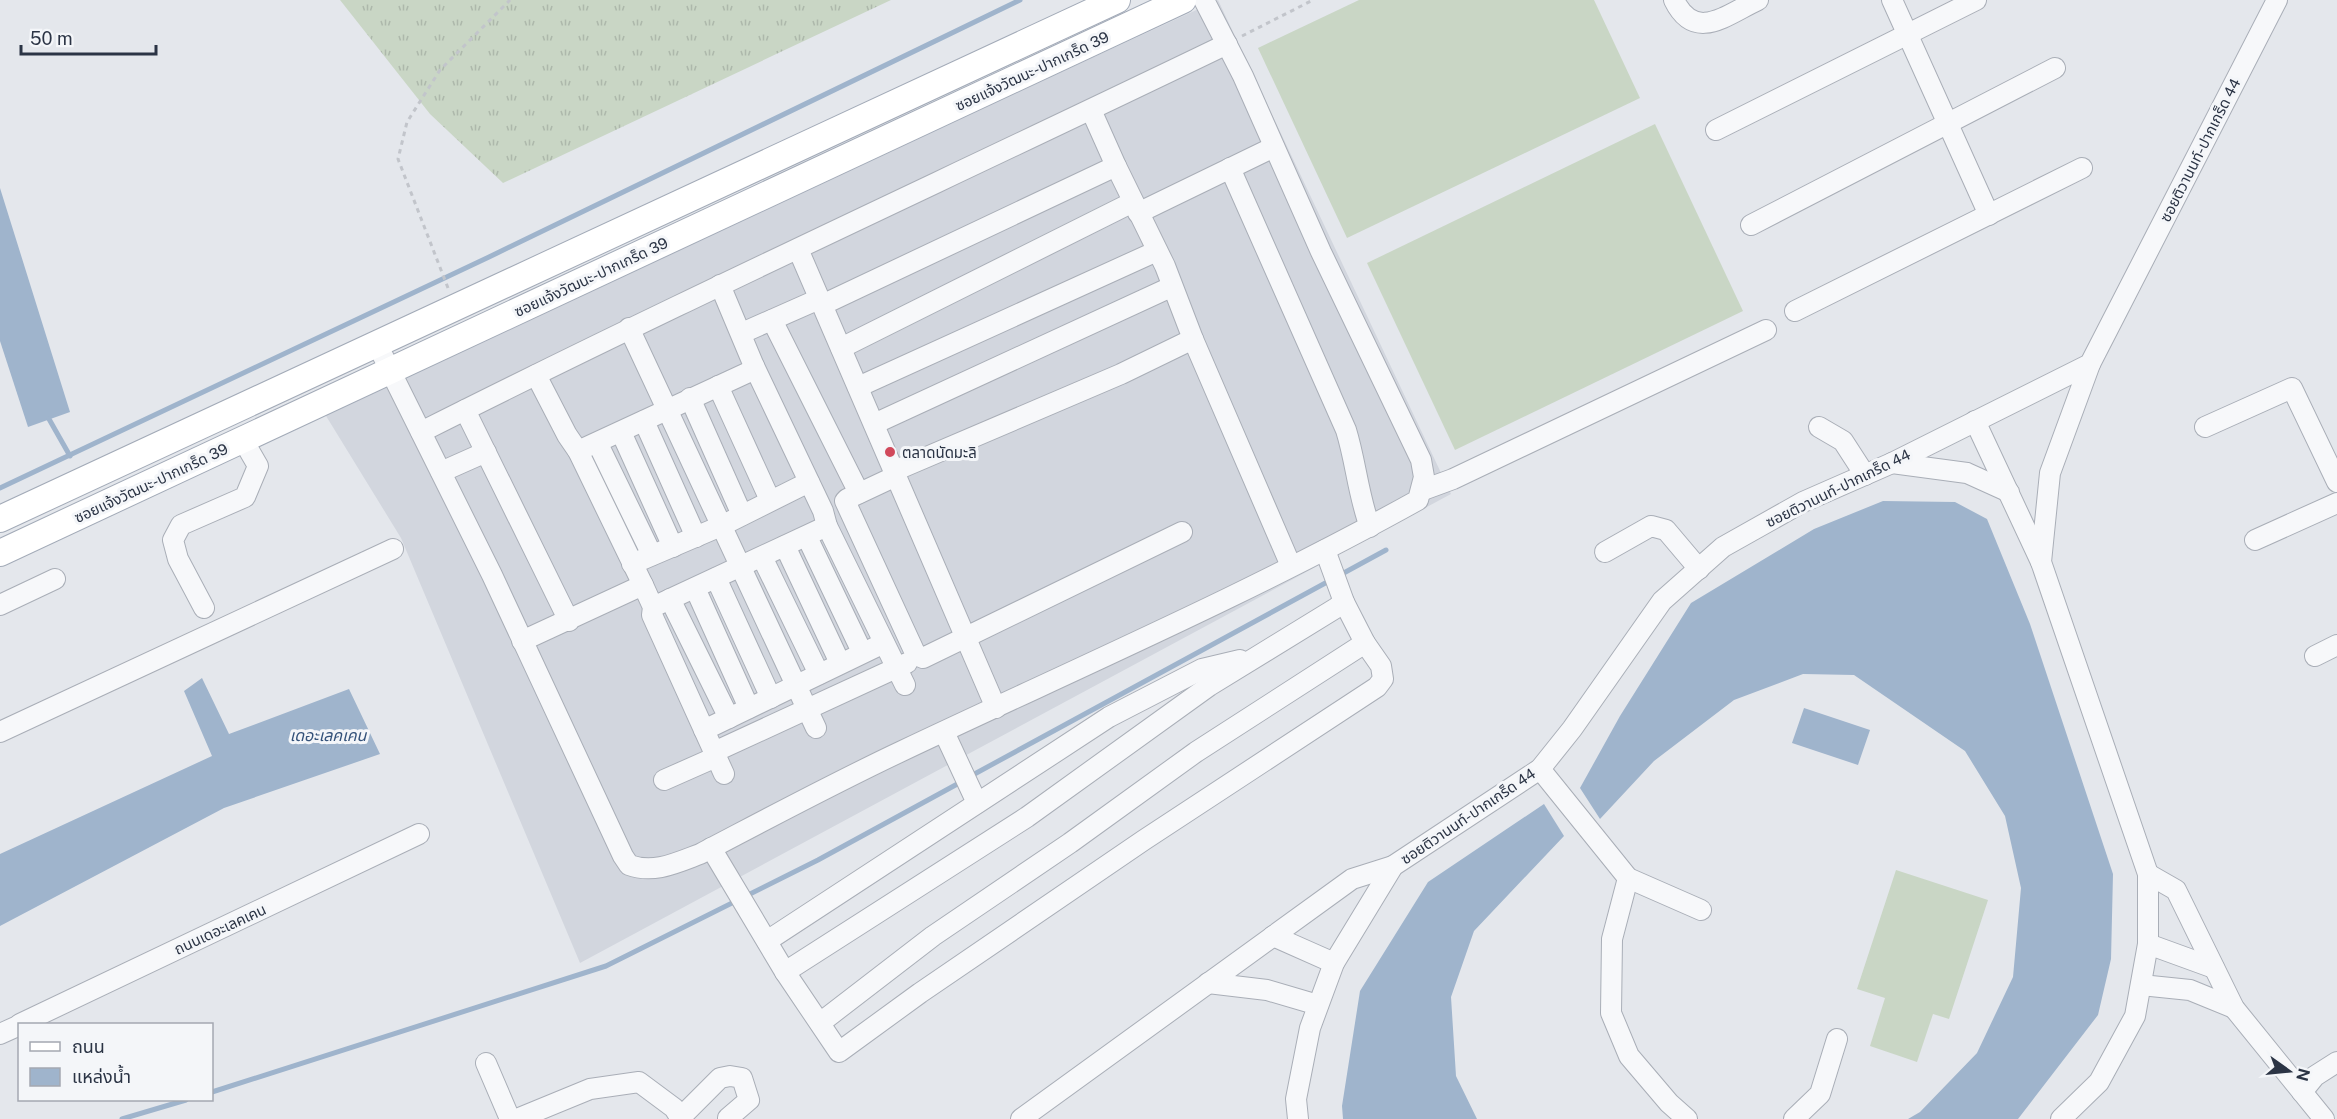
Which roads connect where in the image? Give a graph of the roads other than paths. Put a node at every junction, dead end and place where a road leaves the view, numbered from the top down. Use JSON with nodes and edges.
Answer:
{"nodes":[{"id":1,"x":1117,"y":0,"type":"edge"},
{"id":2,"x":1183,"y":0,"type":"edge"},
{"id":3,"x":1204,"y":0,"type":"edge"},
{"id":4,"x":1674,"y":0,"type":"edge"},
{"id":5,"x":1758,"y":0,"type":"edge"},
{"id":6,"x":1892,"y":0,"type":"edge"},
{"id":7,"x":1976,"y":0,"type":"edge"},
{"id":8,"x":2277,"y":0,"type":"edge"},
{"id":9,"x":1907,"y":34,"type":"junction"},
{"id":10,"x":1227,"y":44,"type":"junction"},
{"id":11,"x":2055,"y":68,"type":"dead end"},
{"id":12,"x":1091,"y":110,"type":"junction"},
{"id":13,"x":1948,"y":123,"type":"junction"},
{"id":14,"x":1716,"y":130,"type":"dead end"},
{"id":15,"x":1274,"y":147,"type":"junction"},
{"id":16,"x":1116,"y":166,"type":"junction"},
{"id":17,"x":1230,"y":168,"type":"junction"},
{"id":18,"x":2082,"y":168,"type":"dead end"},
{"id":19,"x":1136,"y":208,"type":"junction"},
{"id":20,"x":1989,"y":214,"type":"junction"},
{"id":21,"x":1750,"y":225,"type":"dead end"},
{"id":22,"x":798,"y":249,"type":"junction"},
{"id":23,"x":1157,"y":251,"type":"junction"},
{"id":24,"x":720,"y":285,"type":"junction"},
{"id":25,"x":1171,"y":287,"type":"junction"},
{"id":26,"x":821,"y":302,"type":"junction"},
{"id":27,"x":1796,"y":311,"type":"dead end"},
{"id":28,"x":772,"y":320,"type":"junction"},
{"id":29,"x":629,"y":328,"type":"junction"},
{"id":30,"x":1766,"y":330,"type":"dead end"},
{"id":31,"x":742,"y":333,"type":"junction"},
{"id":32,"x":1193,"y":339,"type":"junction"},
{"id":33,"x":377,"y":344,"type":"junction"},
{"id":34,"x":841,"y":348,"type":"junction"},
{"id":35,"x":2090,"y":364,"type":"junction"},
{"id":36,"x":754,"y":366,"type":"junction"},
{"id":37,"x":390,"y":371,"type":"junction"},
{"id":38,"x":536,"y":375,"type":"junction"},
{"id":39,"x":718,"y":386,"type":"junction"},
{"id":40,"x":858,"y":387,"type":"junction"},
{"id":41,"x":690,"y":398,"type":"junction"},
{"id":42,"x":668,"y":409,"type":"junction"},
{"id":43,"x":465,"y":410,"type":"junction"},
{"id":44,"x":644,"y":421,"type":"junction"},
{"id":45,"x":1975,"y":421,"type":"junction"},
{"id":46,"x":874,"y":423,"type":"junction"},
{"id":47,"x":1819,"y":427,"type":"dead end"},
{"id":48,"x":2205,"y":427,"type":"dead end"},
{"id":49,"x":421,"y":432,"type":"junction"},
{"id":50,"x":621,"y":432,"type":"junction"},
{"id":51,"x":243,"y":440,"type":"junction"},
{"id":52,"x":598,"y":444,"type":"junction"},
{"id":53,"x":578,"y":451,"type":"junction"},
{"id":54,"x":486,"y":452,"type":"junction"},
{"id":55,"x":1892,"y":463,"type":"junction"},
{"id":56,"x":441,"y":472,"type":"junction"},
{"id":57,"x":895,"y":473,"type":"junction"},
{"id":58,"x":1865,"y":475,"type":"junction"},
{"id":59,"x":809,"y":482,"type":"junction"},
{"id":60,"x":2337,"y":482,"type":"edge"},
{"id":61,"x":1423,"y":490,"type":"junction"},
{"id":62,"x":2008,"y":492,"type":"junction"},
{"id":63,"x":852,"y":497,"type":"junction"},
{"id":64,"x":770,"y":501,"type":"junction"},
{"id":65,"x":2337,"y":503,"type":"edge"},
{"id":66,"x":742,"y":515,"type":"junction"},
{"id":67,"x":0,"y":519,"type":"edge"},
{"id":68,"x":825,"y":519,"type":"junction"},
{"id":69,"x":721,"y":526,"type":"junction"},
{"id":70,"x":1370,"y":527,"type":"junction"},
{"id":71,"x":1182,"y":532,"type":"dead end"},
{"id":72,"x":696,"y":537,"type":"junction"},
{"id":73,"x":807,"y":537,"type":"junction"},
{"id":74,"x":2255,"y":540,"type":"dead end"},
{"id":75,"x":673,"y":546,"type":"junction"},
{"id":76,"x":785,"y":546,"type":"junction"},
{"id":77,"x":393,"y":549,"type":"dead end"},
{"id":78,"x":1324,"y":550,"type":"junction"},
{"id":79,"x":1605,"y":552,"type":"dead end"},
{"id":80,"x":0,"y":554,"type":"edge"},
{"id":81,"x":652,"y":555,"type":"junction"},
{"id":82,"x":762,"y":557,"type":"junction"},
{"id":83,"x":2041,"y":562,"type":"junction"},
{"id":84,"x":632,"y":564,"type":"junction"},
{"id":85,"x":1291,"y":566,"type":"junction"},
{"id":86,"x":740,"y":567,"type":"junction"},
{"id":87,"x":1699,"y":569,"type":"junction"},
{"id":88,"x":716,"y":578,"type":"junction"},
{"id":89,"x":55,"y":579,"type":"dead end"},
{"id":90,"x":643,"y":585,"type":"junction"},
{"id":91,"x":695,"y":588,"type":"junction"},
{"id":92,"x":1338,"y":590,"type":"junction"},
{"id":93,"x":662,"y":603,"type":"junction"},
{"id":94,"x":0,"y":605,"type":"edge"},
{"id":95,"x":204,"y":608,"type":"dead end"},
{"id":96,"x":569,"y":621,"type":"junction"},
{"id":97,"x":966,"y":637,"type":"junction"},
{"id":98,"x":522,"y":640,"type":"junction"},
{"id":99,"x":884,"y":643,"type":"junction"},
{"id":100,"x":1365,"y":643,"type":"junction"},
{"id":101,"x":2337,"y":645,"type":"edge"},
{"id":102,"x":862,"y":652,"type":"junction"},
{"id":103,"x":2315,"y":656,"type":"dead end"},
{"id":104,"x":920,"y":657,"type":"junction"},
{"id":105,"x":1256,"y":657,"type":"junction"},
{"id":106,"x":840,"y":663,"type":"junction"},
{"id":107,"x":819,"y":674,"type":"junction"},
{"id":108,"x":901,"y":676,"type":"junction"},
{"id":109,"x":796,"y":686,"type":"junction"},
{"id":110,"x":771,"y":698,"type":"junction"},
{"id":111,"x":749,"y":708,"type":"junction"},
{"id":112,"x":996,"y":708,"type":"junction"},
{"id":113,"x":729,"y":718,"type":"junction"},
{"id":114,"x":812,"y":719,"type":"junction"},
{"id":115,"x":704,"y":730,"type":"junction"},
{"id":116,"x":0,"y":732,"type":"edge"},
{"id":117,"x":944,"y":732,"type":"junction"},
{"id":118,"x":718,"y":761,"type":"junction"},
{"id":119,"x":1540,"y":769,"type":"junction"},
{"id":120,"x":664,"y":780,"type":"dead end"},
{"id":121,"x":974,"y":796,"type":"junction"},
{"id":122,"x":419,"y":834,"type":"dead end"},
{"id":123,"x":711,"y":848,"type":"junction"},
{"id":124,"x":1393,"y":866,"type":"junction"},
{"id":125,"x":2148,"y":874,"type":"junction"},
{"id":126,"x":1628,"y":878,"type":"junction"},
{"id":127,"x":1701,"y":910,"type":"dead end"},
{"id":128,"x":1273,"y":936,"type":"junction"},
{"id":129,"x":767,"y":941,"type":"junction"},
{"id":130,"x":2148,"y":944,"type":"junction"},
{"id":131,"x":1334,"y":963,"type":"junction"},
{"id":132,"x":2214,"y":968,"type":"junction"},
{"id":133,"x":785,"y":972,"type":"junction"},
{"id":134,"x":1209,"y":983,"type":"junction"},
{"id":135,"x":2141,"y":985,"type":"junction"},
{"id":136,"x":1318,"y":1005,"type":"junction"},
{"id":137,"x":2234,"y":1008,"type":"junction"},
{"id":138,"x":24,"y":1023,"type":"edge"},
{"id":139,"x":820,"y":1023,"type":"junction"},
{"id":140,"x":18,"y":1026,"type":"edge"},
{"id":141,"x":0,"y":1034,"type":"edge"},
{"id":142,"x":1838,"y":1039,"type":"dead end"},
{"id":143,"x":2337,"y":1062,"type":"edge"},
{"id":144,"x":486,"y":1063,"type":"dead end"},
{"id":145,"x":2302,"y":1092,"type":"junction"},
{"id":146,"x":680,"y":1118,"type":"edge"},
{"id":147,"x":728,"y":1118,"type":"edge"},
{"id":148,"x":510,"y":1119,"type":"edge"},
{"id":149,"x":517,"y":1119,"type":"edge"},
{"id":150,"x":1021,"y":1119,"type":"edge"},
{"id":151,"x":1298,"y":1119,"type":"edge"},
{"id":152,"x":1687,"y":1119,"type":"edge"},
{"id":153,"x":1794,"y":1119,"type":"edge"},
{"id":154,"x":2061,"y":1119,"type":"edge"},
{"id":155,"x":2324,"y":1119,"type":"edge"}],
"edges":[{"from":1,"to":33,"type":"main road","name":"ซอยแจ้งวัฒนะ-ปากเกร็ด 39"},
{"from":2,"to":37,"type":"main road","name":"ซอยแจ้งวัฒนะ-ปากเกร็ด 39"},
{"from":3,"to":10,"type":"street"},
{"from":4,"to":5,"type":"street"},
{"from":6,"to":9,"type":"street"},
{"from":7,"to":9,"type":"street"},
{"from":8,"to":35,"type":"street","name":"ซอยติวานนท์-ปากเกร็ด 44"},
{"from":9,"to":13,"type":"street"},
{"from":9,"to":14,"type":"street"},
{"from":10,"to":12,"type":"street"},
{"from":10,"to":15,"type":"street"},
{"from":11,"to":13,"type":"street"},
{"from":12,"to":16,"type":"street"},
{"from":12,"to":22,"type":"street"},
{"from":13,"to":20,"type":"street"},
{"from":13,"to":21,"type":"street"},
{"from":15,"to":17,"type":"street"},
{"from":15,"to":61,"type":"street"},
{"from":16,"to":19,"type":"street"},
{"from":16,"to":26,"type":"street"},
{"from":17,"to":19,"type":"street"},
{"from":17,"to":70,"type":"street"},
{"from":18,"to":20,"type":"street"},
{"from":19,"to":23,"type":"street"},
{"from":19,"to":34,"type":"street"},
{"from":20,"to":27,"type":"street"},
{"from":22,"to":24,"type":"street"},
{"from":22,"to":26,"type":"street"},
{"from":23,"to":25,"type":"street"},
{"from":23,"to":40,"type":"street"},
{"from":24,"to":29,"type":"street"},
{"from":24,"to":31,"type":"street"},
{"from":25,"to":32,"type":"street"},
{"from":25,"to":46,"type":"street"},
{"from":26,"to":28,"type":"street"},
{"from":26,"to":34,"type":"street"},
{"from":28,"to":31,"type":"street"},
{"from":28,"to":63,"type":"street"},
{"from":29,"to":38,"type":"street"},
{"from":29,"to":42,"type":"street"},
{"from":30,"to":61,"type":"street"},
{"from":31,"to":36,"type":"street"},
{"from":32,"to":57,"type":"street"},
{"from":32,"to":85,"type":"street"},
{"from":33,"to":37,"type":"street"},
{"from":33,"to":67,"type":"main road","name":"ซอยแจ้งวัฒนะ-ปากเกร็ด 39"},
{"from":34,"to":40,"type":"street"},
{"from":35,"to":45,"type":"street","name":"ซอยติวานนท์-ปากเกร็ด 44"},
{"from":35,"to":83,"type":"street"},
{"from":36,"to":39,"type":"street"},
{"from":36,"to":59,"type":"street"},
{"from":37,"to":49,"type":"street"},
{"from":37,"to":51,"type":"main road","name":"ซอยแจ้งวัฒนะ-ปากเกร็ด 39"},
{"from":38,"to":43,"type":"street"},
{"from":38,"to":53,"type":"street"},
{"from":39,"to":41,"type":"street"},
{"from":39,"to":64,"type":"street"},
{"from":40,"to":46,"type":"street"},
{"from":41,"to":42,"type":"street"},
{"from":41,"to":66,"type":"street"},
{"from":42,"to":44,"type":"street"},
{"from":42,"to":69,"type":"street"},
{"from":43,"to":49,"type":"street"},
{"from":43,"to":54,"type":"street"},
{"from":44,"to":50,"type":"street"},
{"from":44,"to":72,"type":"street"},
{"from":45,"to":55,"type":"street","name":"ซอยติวานนท์-ปากเกร็ด 44"},
{"from":45,"to":62,"type":"street"},
{"from":46,"to":57,"type":"street"},
{"from":47,"to":58,"type":"street"},
{"from":48,"to":60,"type":"street"},
{"from":49,"to":56,"type":"street"},
{"from":50,"to":52,"type":"street"},
{"from":50,"to":75,"type":"street"},
{"from":51,"to":80,"type":"main road","name":"ซอยแจ้งวัฒนะ-ปากเกร็ด 39"},
{"from":51,"to":95,"type":"street"},
{"from":52,"to":53,"type":"street"},
{"from":52,"to":81,"type":"street"},
{"from":53,"to":84,"type":"street"},
{"from":54,"to":56,"type":"street"},
{"from":54,"to":96,"type":"street"},
{"from":55,"to":58,"type":"street","name":"ซอยติวานนท์-ปากเกร็ด 44"},
{"from":55,"to":62,"type":"street"},
{"from":56,"to":98,"type":"street"},
{"from":57,"to":63,"type":"street"},
{"from":57,"to":97,"type":"street"},
{"from":58,"to":87,"type":"street","name":"ซอยติวานนท์-ปากเกร็ด 44"},
{"from":59,"to":64,"type":"street"},
{"from":59,"to":68,"type":"street"},
{"from":61,"to":70,"type":"street"},
{"from":62,"to":83,"type":"street"},
{"from":63,"to":68,"type":"street"},
{"from":63,"to":104,"type":"street"},
{"from":64,"to":66,"type":"street"},
{"from":65,"to":74,"type":"street"},
{"from":66,"to":69,"type":"street"},
{"from":68,"to":73,"type":"street"},
{"from":68,"to":99,"type":"street"},
{"from":69,"to":72,"type":"street"},
{"from":69,"to":86,"type":"street"},
{"from":70,"to":78,"type":"street"},
{"from":71,"to":97,"type":"street"},
{"from":72,"to":75,"type":"street"},
{"from":73,"to":76,"type":"street"},
{"from":73,"to":102,"type":"street"},
{"from":75,"to":81,"type":"street"},
{"from":76,"to":82,"type":"street"},
{"from":76,"to":106,"type":"street"},
{"from":77,"to":116,"type":"street"},
{"from":78,"to":85,"type":"street"},
{"from":78,"to":92,"type":"street"},
{"from":79,"to":87,"type":"street"},
{"from":81,"to":84,"type":"street"},
{"from":82,"to":86,"type":"street"},
{"from":82,"to":107,"type":"street"},
{"from":83,"to":125,"type":"street"},
{"from":84,"to":90,"type":"street"},
{"from":85,"to":112,"type":"street"},
{"from":86,"to":88,"type":"street"},
{"from":86,"to":109,"type":"street"},
{"from":87,"to":119,"type":"street","name":"ซอยติวานนท์-ปากเกร็ด 44"},
{"from":88,"to":91,"type":"street"},
{"from":88,"to":110,"type":"street"},
{"from":89,"to":94,"type":"street"},
{"from":90,"to":93,"type":"street"},
{"from":90,"to":96,"type":"street"},
{"from":91,"to":93,"type":"street"},
{"from":91,"to":111,"type":"street"},
{"from":92,"to":100,"type":"street"},
{"from":92,"to":105,"type":"street"},
{"from":93,"to":113,"type":"street"},
{"from":93,"to":115,"type":"street"},
{"from":96,"to":98,"type":"street"},
{"from":97,"to":104,"type":"street"},
{"from":97,"to":112,"type":"street"},
{"from":98,"to":123,"type":"street"},
{"from":99,"to":102,"type":"street"},
{"from":99,"to":108,"type":"street"},
{"from":100,"to":139,"type":"street"},
{"from":100,"to":139,"type":"street"},
{"from":101,"to":103,"type":"street"},
{"from":102,"to":106,"type":"street"},
{"from":104,"to":108,"type":"street"},
{"from":105,"to":121,"type":"street"},
{"from":105,"to":133,"type":"street"},
{"from":106,"to":107,"type":"street"},
{"from":107,"to":109,"type":"street"},
{"from":108,"to":114,"type":"street"},
{"from":109,"to":110,"type":"street"},
{"from":109,"to":114,"type":"street"},
{"from":110,"to":111,"type":"street"},
{"from":111,"to":113,"type":"street"},
{"from":112,"to":117,"type":"street"},
{"from":113,"to":115,"type":"street"},
{"from":114,"to":118,"type":"street"},
{"from":115,"to":118,"type":"street"},
{"from":117,"to":121,"type":"street"},
{"from":117,"to":123,"type":"street"},
{"from":118,"to":120,"type":"street"},
{"from":119,"to":124,"type":"street","name":"ซอยติวานนท์-ปากเกร็ด 44"},
{"from":119,"to":126,"type":"street"},
{"from":121,"to":129,"type":"street"},
{"from":122,"to":138,"type":"street","name":"ถนนเดอะเลคเคน"},
{"from":123,"to":129,"type":"street"},
{"from":124,"to":128,"type":"street"},
{"from":124,"to":131,"type":"street","name":"ซอยติวานนท์-ปากเกร็ด 44"},
{"from":125,"to":130,"type":"street"},
{"from":125,"to":132,"type":"street"},
{"from":126,"to":127,"type":"street"},
{"from":126,"to":152,"type":"street"},
{"from":128,"to":131,"type":"street"},
{"from":128,"to":134,"type":"street"},
{"from":129,"to":133,"type":"street"},
{"from":130,"to":132,"type":"street"},
{"from":130,"to":135,"type":"street"},
{"from":131,"to":136,"type":"street","name":"ซอยติวานนท์-ปากเกร็ด 44"},
{"from":132,"to":137,"type":"street"},
{"from":133,"to":139,"type":"street"},
{"from":134,"to":136,"type":"street"},
{"from":134,"to":150,"type":"street"},
{"from":135,"to":137,"type":"street"},
{"from":135,"to":154,"type":"street"},
{"from":136,"to":151,"type":"street","name":"ซอยติวานนท์-ปากเกร็ด 44"},
{"from":137,"to":145,"type":"street"},
{"from":140,"to":141,"type":"street","name":"ถนนเดอะเลคเคน"},
{"from":142,"to":153,"type":"street"},
{"from":143,"to":145,"type":"street"},
{"from":144,"to":148,"type":"street"},
{"from":145,"to":155,"type":"street"},
{"from":146,"to":147,"type":"street"},
{"from":146,"to":149,"type":"street"}]}
